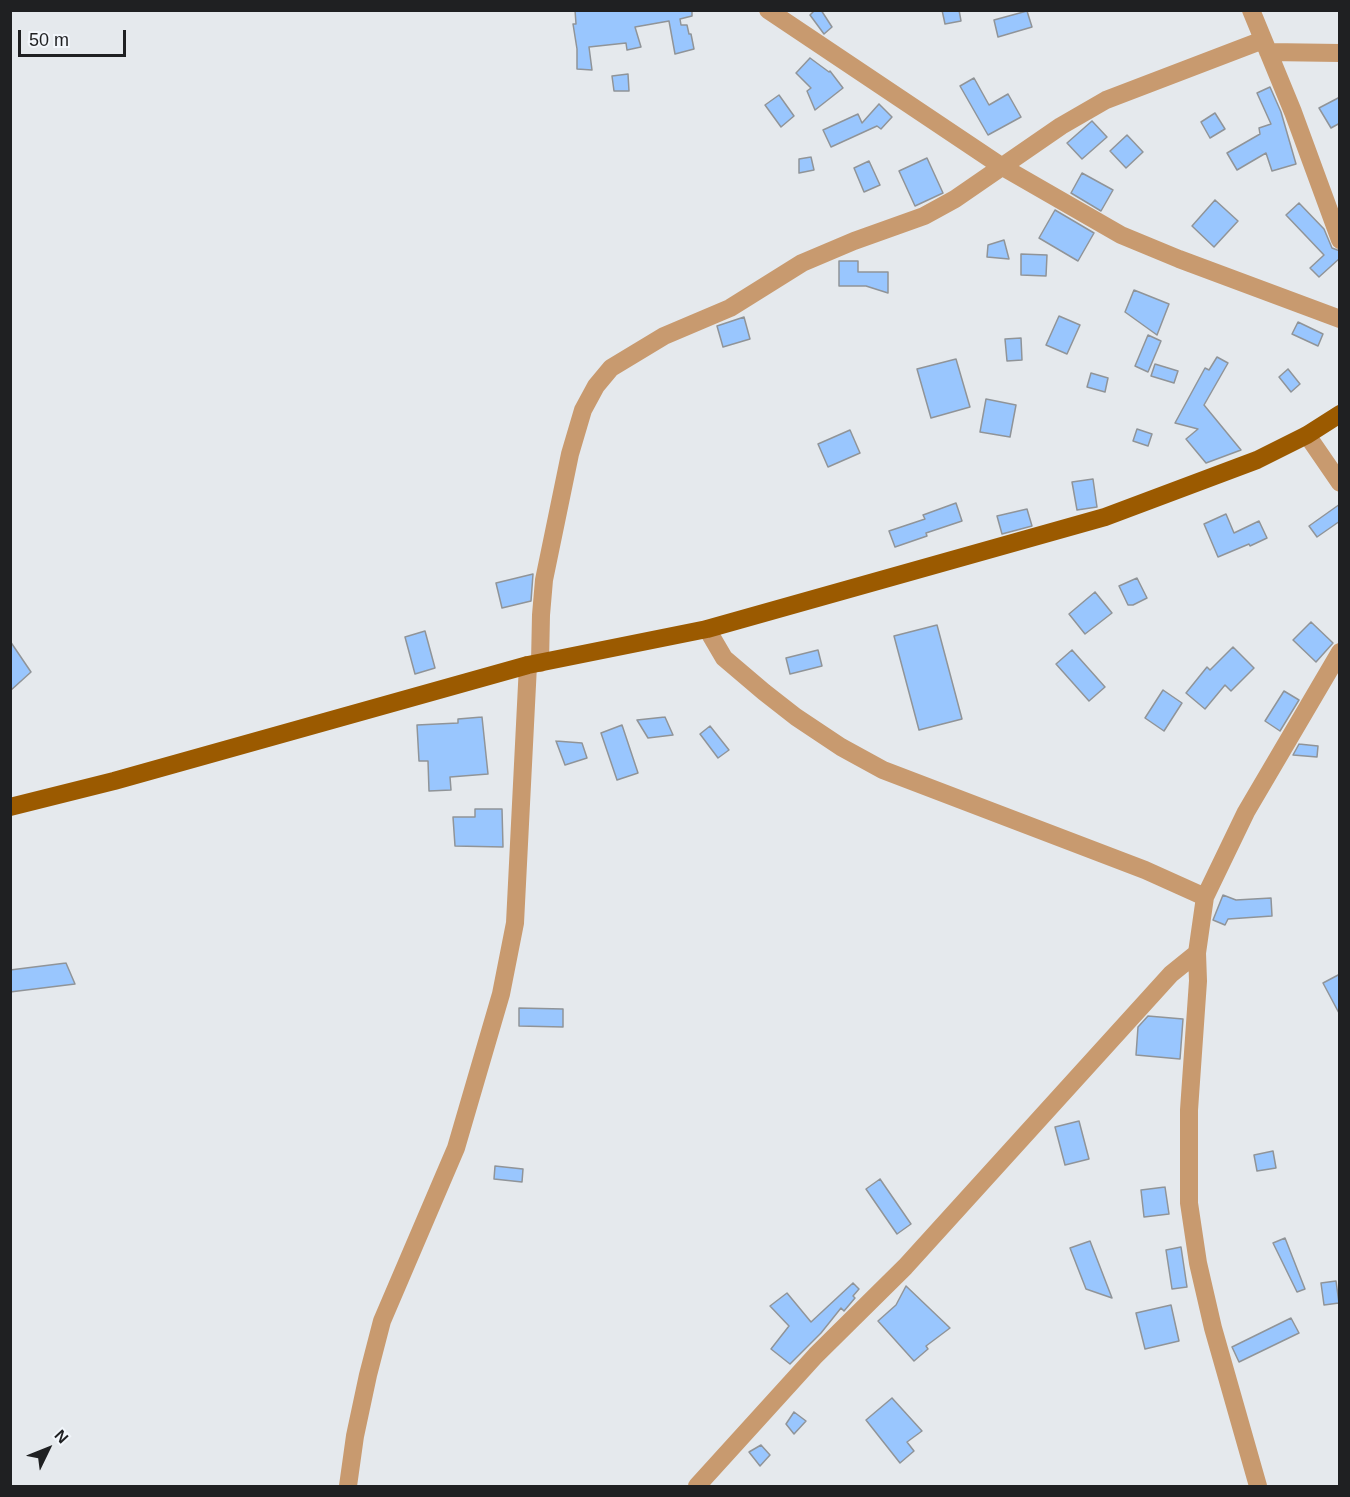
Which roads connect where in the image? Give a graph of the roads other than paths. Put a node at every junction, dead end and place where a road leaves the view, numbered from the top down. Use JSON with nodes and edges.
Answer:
{"nodes":[{"id":1,"x":768,"y":10,"type":"edge"},
{"id":2,"x":1251,"y":10,"type":"edge"},
{"id":3,"x":1266,"y":46,"type":"junction"},
{"id":4,"x":1340,"y":53,"type":"edge"},
{"id":5,"x":1001,"y":166,"type":"junction"},
{"id":6,"x":1340,"y":240,"type":"edge"},
{"id":7,"x":1340,"y":319,"type":"edge"},
{"id":8,"x":1340,"y":414,"type":"edge"},
{"id":9,"x":1307,"y":435,"type":"junction"},
{"id":10,"x":1340,"y":483,"type":"edge"},
{"id":11,"x":707,"y":629,"type":"junction"},
{"id":12,"x":1340,"y":652,"type":"edge"},
{"id":13,"x":534,"y":664,"type":"junction"},
{"id":14,"x":10,"y":807,"type":"edge"},
{"id":15,"x":1204,"y":897,"type":"junction"},
{"id":16,"x":1197,"y":953,"type":"junction"},
{"id":17,"x":348,"y":1486,"type":"edge"},
{"id":18,"x":696,"y":1486,"type":"edge"},
{"id":19,"x":1258,"y":1486,"type":"edge"}],
"edges":[{"from":1,"to":5,"type":"street"},
{"from":2,"to":3,"type":"street"},
{"from":3,"to":4,"type":"street"},
{"from":3,"to":5,"type":"street"},
{"from":3,"to":6,"type":"street"},
{"from":5,"to":7,"type":"street"},
{"from":5,"to":13,"type":"street"},
{"from":8,"to":9,"type":"main road"},
{"from":9,"to":10,"type":"street"},
{"from":9,"to":11,"type":"main road"},
{"from":11,"to":13,"type":"main road"},
{"from":11,"to":15,"type":"street"},
{"from":12,"to":15,"type":"street"},
{"from":13,"to":14,"type":"main road"},
{"from":13,"to":17,"type":"street"},
{"from":15,"to":16,"type":"street"},
{"from":16,"to":18,"type":"street"},
{"from":16,"to":19,"type":"street"}]}
